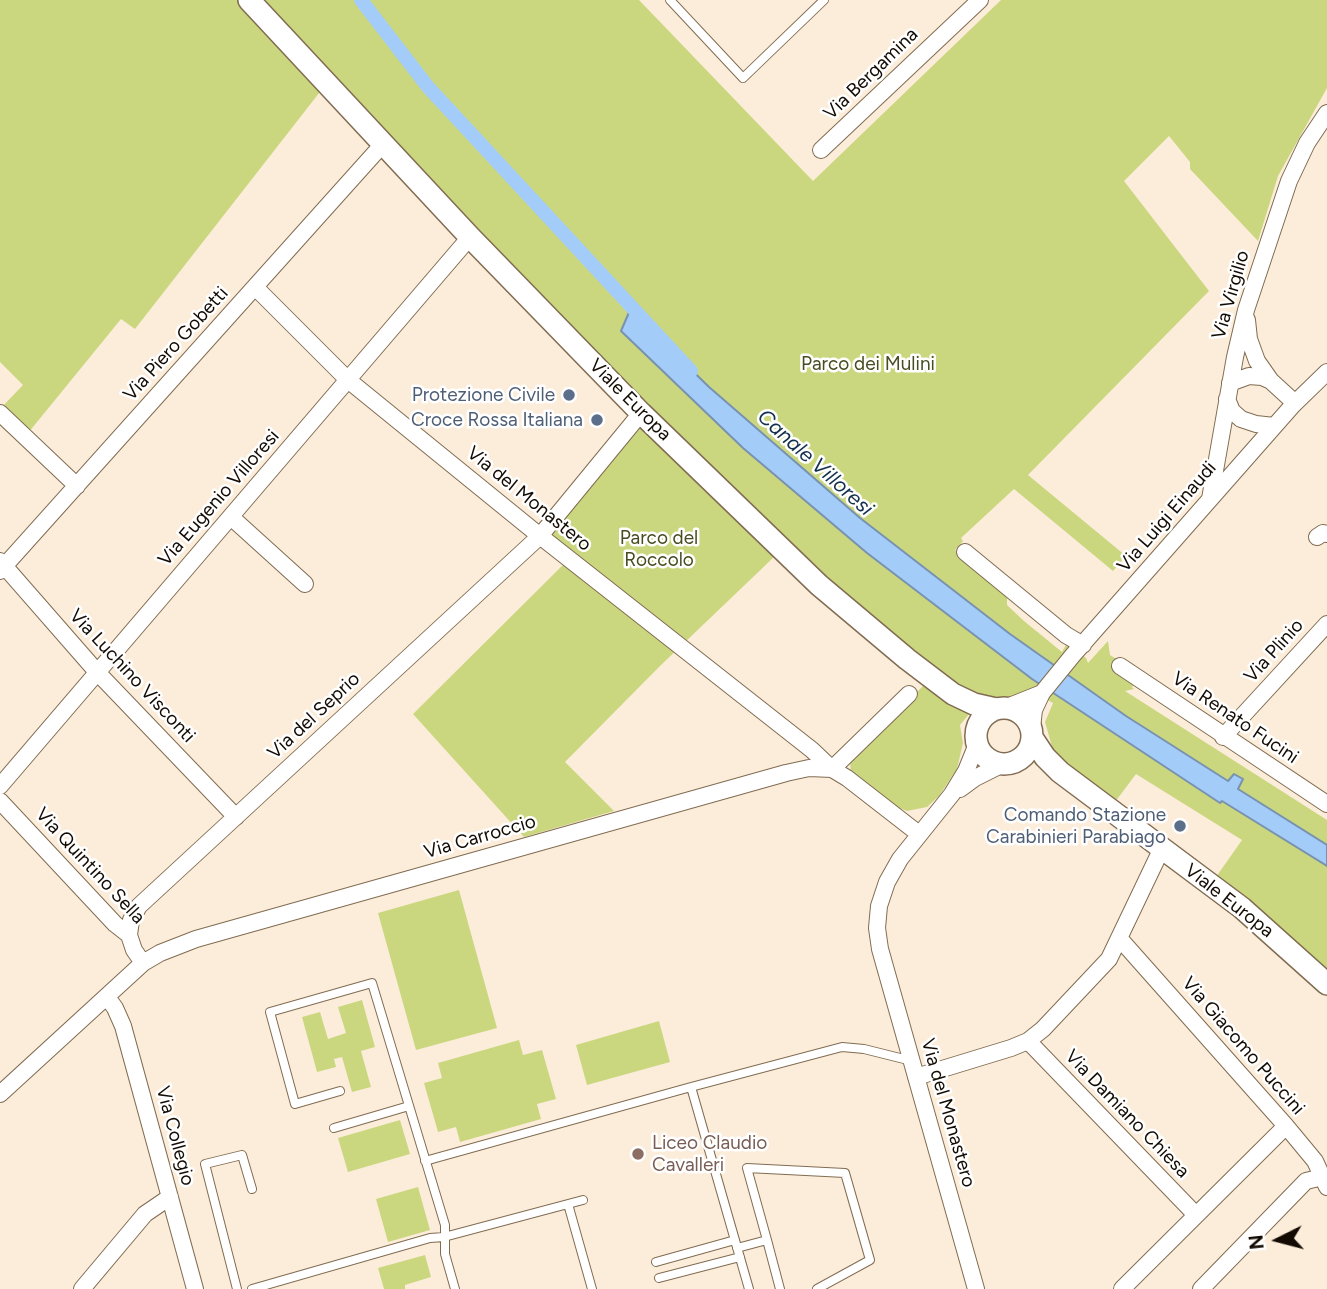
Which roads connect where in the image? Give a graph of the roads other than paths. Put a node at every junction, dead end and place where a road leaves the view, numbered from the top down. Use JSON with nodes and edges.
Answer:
{"nodes":[{"id":1,"x":249,"y":0,"type":"edge"},
{"id":2,"x":670,"y":0,"type":"edge"},
{"id":3,"x":824,"y":0,"type":"edge"},
{"id":4,"x":980,"y":0,"type":"edge"},
{"id":5,"x":1327,"y":113,"type":"edge"},
{"id":6,"x":383,"y":144,"type":"junction"},
{"id":7,"x":821,"y":150,"type":"dead end"},
{"id":8,"x":470,"y":237,"type":"junction"},
{"id":9,"x":256,"y":287,"type":"junction"},
{"id":10,"x":1246,"y":310,"type":"junction"},
{"id":11,"x":1327,"y":372,"type":"edge"},
{"id":12,"x":348,"y":380,"type":"junction"},
{"id":13,"x":1271,"y":381,"type":"junction"},
{"id":14,"x":1229,"y":391,"type":"junction"},
{"id":15,"x":1295,"y":403,"type":"junction"},
{"id":16,"x":641,"y":412,"type":"junction"},
{"id":17,"x":0,"y":413,"type":"edge"},
{"id":18,"x":1274,"y":426,"type":"junction"},
{"id":19,"x":77,"y":486,"type":"junction"},
{"id":20,"x":1210,"y":501,"type":"junction"},
{"id":21,"x":231,"y":517,"type":"junction"},
{"id":22,"x":540,"y":536,"type":"junction"},
{"id":23,"x":965,"y":552,"type":"dead end"},
{"id":24,"x":1,"y":566,"type":"edge"},
{"id":25,"x":305,"y":584,"type":"dead end"},
{"id":26,"x":1327,"y":624,"type":"edge"},
{"id":27,"x":1078,"y":650,"type":"junction"},
{"id":28,"x":1119,"y":666,"type":"dead end"},
{"id":29,"x":97,"y":672,"type":"junction"},
{"id":30,"x":1042,"y":693,"type":"junction"},
{"id":31,"x":909,"y":694,"type":"dead end"},
{"id":32,"x":953,"y":694,"type":"junction"},
{"id":33,"x":1002,"y":708,"type":"junction"},
{"id":34,"x":1032,"y":733,"type":"junction"},
{"id":35,"x":1223,"y":737,"type":"junction"},
{"id":36,"x":976,"y":739,"type":"junction"},
{"id":37,"x":1007,"y":764,"type":"junction"},
{"id":38,"x":832,"y":769,"type":"junction"},
{"id":39,"x":1060,"y":772,"type":"junction"},
{"id":40,"x":0,"y":786,"type":"edge"},
{"id":41,"x":952,"y":794,"type":"junction"},
{"id":42,"x":0,"y":801,"type":"edge"},
{"id":43,"x":1327,"y":804,"type":"edge"},
{"id":44,"x":236,"y":817,"type":"junction"},
{"id":45,"x":919,"y":834,"type":"junction"},
{"id":46,"x":1161,"y":848,"type":"junction"},
{"id":47,"x":130,"y":934,"type":"junction"},
{"id":48,"x":1120,"y":939,"type":"junction"},
{"id":49,"x":143,"y":963,"type":"junction"},
{"id":50,"x":1327,"y":984,"type":"edge"},
{"id":51,"x":107,"y":997,"type":"junction"},
{"id":52,"x":1028,"y":1041,"type":"junction"},
{"id":53,"x":912,"y":1060,"type":"junction"},
{"id":54,"x":916,"y":1077,"type":"junction"},
{"id":55,"x":691,"y":1087,"type":"junction"},
{"id":56,"x":2,"y":1088,"type":"edge"},
{"id":57,"x":340,"y":1091,"type":"dead end"},
{"id":58,"x":409,"y":1106,"type":"junction"},
{"id":59,"x":1286,"y":1126,"type":"junction"},
{"id":60,"x":334,"y":1128,"type":"dead end"},
{"id":61,"x":425,"y":1161,"type":"junction"},
{"id":62,"x":1325,"y":1180,"type":"edge"},
{"id":63,"x":252,"y":1189,"type":"dead end"},
{"id":64,"x":170,"y":1197,"type":"junction"},
{"id":65,"x":583,"y":1200,"type":"dead end"},
{"id":66,"x":568,"y":1204,"type":"junction"},
{"id":67,"x":1196,"y":1215,"type":"junction"},
{"id":68,"x":444,"y":1237,"type":"junction"},
{"id":69,"x":767,"y":1240,"type":"junction"},
{"id":70,"x":737,"y":1248,"type":"junction"},
{"id":71,"x":656,"y":1262,"type":"dead end"},
{"id":72,"x":659,"y":1278,"type":"dead end"},
{"id":73,"x":82,"y":1289,"type":"edge"},
{"id":74,"x":195,"y":1289,"type":"edge"},
{"id":75,"x":237,"y":1289,"type":"edge"},
{"id":76,"x":252,"y":1289,"type":"edge"},
{"id":77,"x":455,"y":1289,"type":"edge"},
{"id":78,"x":593,"y":1289,"type":"edge"},
{"id":79,"x":749,"y":1289,"type":"edge"},
{"id":80,"x":780,"y":1289,"type":"edge"},
{"id":81,"x":817,"y":1289,"type":"edge"},
{"id":82,"x":976,"y":1289,"type":"edge"},
{"id":83,"x":1122,"y":1289,"type":"edge"},
{"id":84,"x":1201,"y":1289,"type":"edge"}],
"edges":[{"from":1,"to":6,"type":"street","name":"Viale Europa"},
{"from":2,"to":3,"type":"lane"},
{"from":4,"to":7,"type":"street","name":"Via Bergamina"},
{"from":5,"to":10,"type":"street","name":"Via Virgilio"},
{"from":6,"to":8,"type":"street","name":"Viale Europa"},
{"from":6,"to":9,"type":"street","name":"Via Piero Gobetti"},
{"from":8,"to":12,"type":"street","name":"Via Eugenio Villoresi"},
{"from":8,"to":16,"type":"street","name":"Viale Europa"},
{"from":9,"to":12,"type":"street","name":"Via del Monastero"},
{"from":9,"to":19,"type":"street","name":"Via Piero Gobetti"},
{"from":10,"to":13,"type":"street"},
{"from":10,"to":14,"type":"street","name":"Via Virgilio"},
{"from":11,"to":15,"type":"street","name":"Via Luigi Einaudi"},
{"from":12,"to":21,"type":"street","name":"Via Eugenio Villoresi"},
{"from":12,"to":22,"type":"street","name":"Via del Monastero"},
{"from":13,"to":14,"type":"street"},
{"from":13,"to":15,"type":"street"},
{"from":14,"to":18,"type":"street"},
{"from":14,"to":20,"type":"street","name":"Via Virgilio"},
{"from":15,"to":18,"type":"street","name":"Via Luigi Einaudi"},
{"from":16,"to":22,"type":"street","name":"Via del Seprio"},
{"from":16,"to":32,"type":"street","name":"Viale Europa"},
{"from":17,"to":19,"type":"street"},
{"from":18,"to":20,"type":"street","name":"Via Luigi Einaudi"},
{"from":19,"to":24,"type":"street","name":"Via Piero Gobetti"},
{"from":20,"to":27,"type":"street","name":"Via Luigi Einaudi"},
{"from":21,"to":25,"type":"street"},
{"from":21,"to":29,"type":"street","name":"Via Eugenio Villoresi"},
{"from":22,"to":38,"type":"street","name":"Via del Monastero"},
{"from":22,"to":44,"type":"street","name":"Via del Seprio"},
{"from":23,"to":27,"type":"street"},
{"from":24,"to":29,"type":"street","name":"Via Luchino Visconti"},
{"from":26,"to":35,"type":"street","name":"Via Plinio"},
{"from":27,"to":30,"type":"street","name":"Via Luigi Einaudi"},
{"from":28,"to":35,"type":"street","name":"Via Renato Fucini"},
{"from":29,"to":40,"type":"street","name":"Via Eugenio Villoresi"},
{"from":29,"to":44,"type":"street","name":"Via Luchino Visconti"},
{"from":30,"to":33,"type":"street","name":"Via Luigi Einaudi"},
{"from":30,"to":34,"type":"street","name":"Via Luigi Einaudi"},
{"from":31,"to":38,"type":"street"},
{"from":32,"to":33,"type":"street","name":"Viale Europa"},
{"from":32,"to":36,"type":"street","name":"Viale Europa"},
{"from":33,"to":34,"type":"street","name":"Viale Europa"},
{"from":33,"to":36,"type":"street"},
{"from":34,"to":37,"type":"street"},
{"from":34,"to":39,"type":"street","name":"Viale Europa"},
{"from":35,"to":43,"type":"street","name":"Via Renato Fucini"},
{"from":36,"to":37,"type":"street","name":"Viale Europa"},
{"from":36,"to":41,"type":"street"},
{"from":37,"to":39,"type":"street","name":"Viale Europa"},
{"from":37,"to":41,"type":"street"},
{"from":38,"to":45,"type":"street","name":"Via del Monastero"},
{"from":38,"to":49,"type":"street","name":"Via Carroccio"},
{"from":39,"to":46,"type":"street","name":"Viale Europa"},
{"from":41,"to":45,"type":"street","name":"Via del Monastero"},
{"from":42,"to":47,"type":"street","name":"Via Quintino Sella"},
{"from":44,"to":47,"type":"street","name":"Via del Seprio"},
{"from":45,"to":53,"type":"street","name":"Via del Monastero"},
{"from":46,"to":48,"type":"street"},
{"from":46,"to":50,"type":"street","name":"Viale Europa"},
{"from":47,"to":49,"type":"street","name":"Via Quintino Sella"},
{"from":48,"to":52,"type":"street"},
{"from":48,"to":59,"type":"street","name":"Via Giacomo Puccini"},
{"from":49,"to":51,"type":"street","name":"Via Carroccio"},
{"from":51,"to":56,"type":"street","name":"Via Carroccio"},
{"from":51,"to":64,"type":"street","name":"Via Collegio"},
{"from":52,"to":54,"type":"street"},
{"from":52,"to":67,"type":"street","name":"Via Damiano Chiesa"},
{"from":53,"to":54,"type":"street","name":"Via del Monastero"},
{"from":53,"to":55,"type":"lane"},
{"from":54,"to":82,"type":"street","name":"Via del Monastero"},
{"from":55,"to":61,"type":"lane"},
{"from":55,"to":70,"type":"lane"},
{"from":57,"to":58,"type":"lane"},
{"from":58,"to":60,"type":"lane"},
{"from":58,"to":61,"type":"lane"},
{"from":59,"to":62,"type":"street","name":"Via Giacomo Puccini"},
{"from":59,"to":67,"type":"street"},
{"from":61,"to":68,"type":"lane"},
{"from":62,"to":84,"type":"street"},
{"from":63,"to":75,"type":"lane"},
{"from":64,"to":73,"type":"street"},
{"from":64,"to":74,"type":"street","name":"Via Collegio"},
{"from":65,"to":66,"type":"lane"},
{"from":66,"to":68,"type":"lane"},
{"from":66,"to":78,"type":"lane"},
{"from":67,"to":83,"type":"street"},
{"from":68,"to":76,"type":"lane"},
{"from":68,"to":77,"type":"lane"},
{"from":69,"to":70,"type":"lane"},
{"from":69,"to":80,"type":"lane"},
{"from":69,"to":81,"type":"lane"},
{"from":70,"to":71,"type":"lane"},
{"from":70,"to":72,"type":"lane"},
{"from":70,"to":79,"type":"lane"}]}
